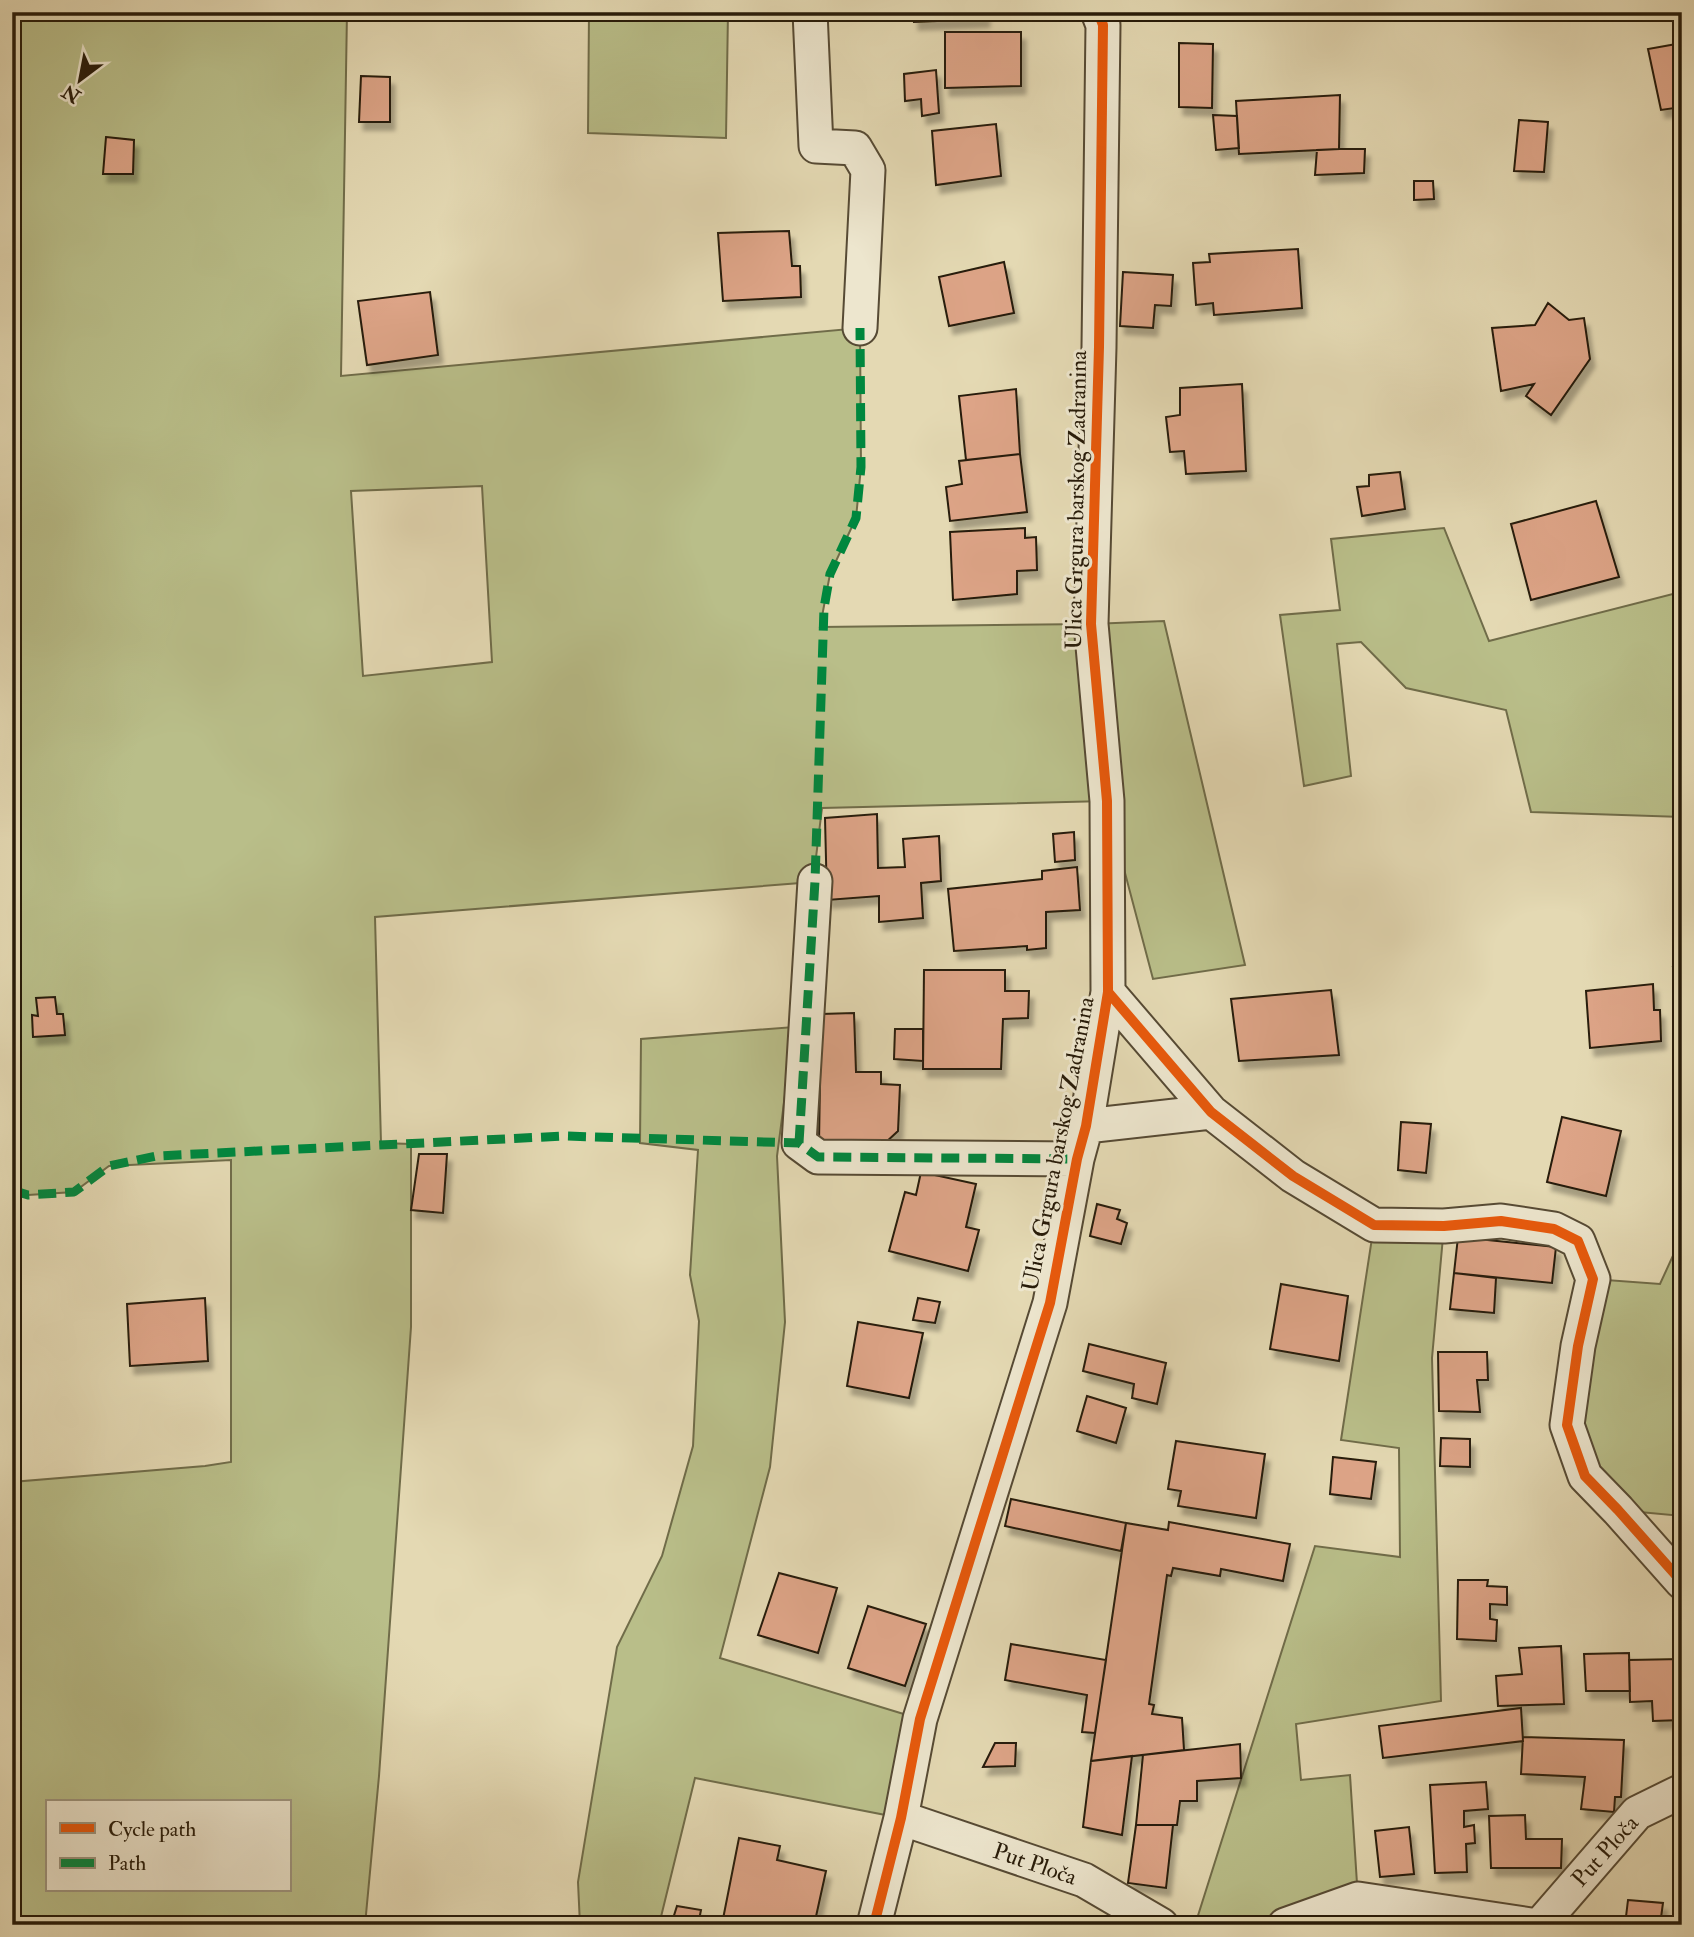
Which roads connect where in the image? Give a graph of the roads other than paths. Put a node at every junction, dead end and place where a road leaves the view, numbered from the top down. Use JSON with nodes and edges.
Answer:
{"nodes":[{"id":1,"x":810,"y":12,"type":"edge"},
{"id":2,"x":1098,"y":12,"type":"edge"},
{"id":3,"x":860,"y":328,"type":"dead end"},
{"id":4,"x":816,"y":881,"type":"dead end"},
{"id":5,"x":1108,"y":992,"type":"junction"},
{"id":6,"x":1211,"y":1112,"type":"junction"},
{"id":7,"x":1086,"y":1126,"type":"junction"},
{"id":8,"x":1077,"y":1159,"type":"junction"},
{"id":9,"x":1682,"y":1582,"type":"edge"},
{"id":10,"x":1682,"y":1791,"type":"edge"},
{"id":11,"x":901,"y":1818,"type":"junction"},
{"id":12,"x":874,"y":1925,"type":"edge"},
{"id":13,"x":1161,"y":1925,"type":"edge"},
{"id":14,"x":1285,"y":1925,"type":"edge"},
{"id":15,"x":1531,"y":1925,"type":"edge"},
{"id":16,"x":1540,"y":1925,"type":"edge"}],
"edges":[{"from":1,"to":3,"type":"street"},
{"from":2,"to":5,"type":"street","name":"Ulica Grgura barskog Zadranina"},
{"from":4,"to":8,"type":"street"},
{"from":5,"to":6,"type":"street"},
{"from":5,"to":7,"type":"street","name":"Ulica Grgura barskog Zadranina"},
{"from":6,"to":7,"type":"street"},
{"from":6,"to":9,"type":"street"},
{"from":7,"to":8,"type":"street","name":"Ulica Grgura barskog Zadranina"},
{"from":8,"to":11,"type":"street","name":"Ulica Grgura barskog Zadranina"},
{"from":10,"to":16,"type":"street","name":"Put Ploča"},
{"from":11,"to":12,"type":"street","name":"Ulica Grgura barskog Zadranina"},
{"from":11,"to":13,"type":"street","name":"Put Ploča"},
{"from":14,"to":15,"type":"street"}]}
